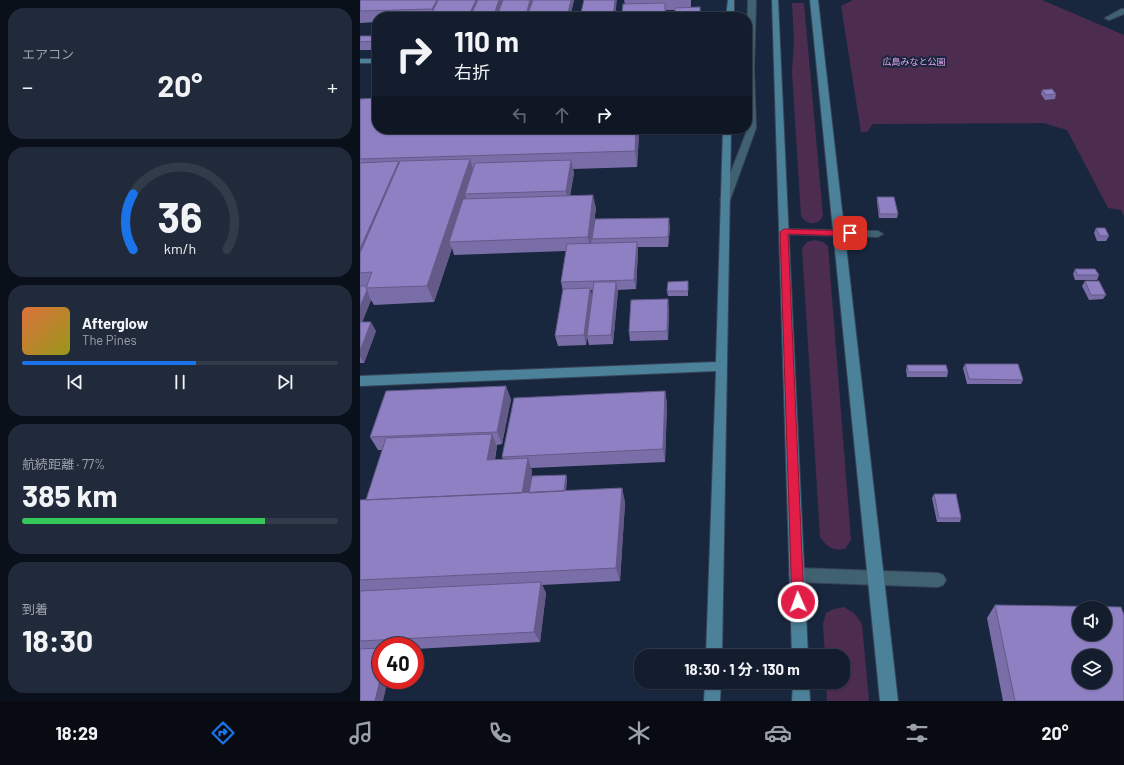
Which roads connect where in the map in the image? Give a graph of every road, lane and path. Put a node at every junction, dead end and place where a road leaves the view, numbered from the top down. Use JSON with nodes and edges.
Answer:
{"nodes":[{"id":1,"x":731,"y":0,"type":"edge"},
{"id":2,"x":752,"y":0,"type":"edge"},
{"id":3,"x":775,"y":0,"type":"edge"},
{"id":4,"x":814,"y":0,"type":"edge"},
{"id":5,"x":1124,"y":11,"type":"edge"},
{"id":6,"x":730,"y":12,"type":"edge"},
{"id":7,"x":752,"y":12,"type":"edge"},
{"id":8,"x":1109,"y":18,"type":"dead end"},
{"id":9,"x":360,"y":61,"type":"edge"},
{"id":10,"x":372,"y":61,"type":"edge"},
{"id":11,"x":726,"y":134,"type":"edge"},
{"id":12,"x":750,"y":134,"type":"edge"},
{"id":13,"x":725,"y":200,"type":"junction"},
{"id":14,"x":784,"y":232,"type":"junction"},
{"id":15,"x":839,"y":233,"type":"junction"},
{"id":16,"x":878,"y":234,"type":"dead end"},
{"id":17,"x":722,"y":366,"type":"junction"},
{"id":18,"x":360,"y":381,"type":"edge"},
{"id":19,"x":797,"y":575,"type":"junction"},
{"id":20,"x":876,"y":578,"type":"junction"},
{"id":21,"x":938,"y":580,"type":"dead end"},
{"id":22,"x":714,"y":649,"type":"edge"},
{"id":23,"x":800,"y":649,"type":"edge"},
{"id":24,"x":713,"y":689,"type":"edge"},
{"id":25,"x":801,"y":689,"type":"edge"},
{"id":26,"x":712,"y":701,"type":"edge"},
{"id":27,"x":801,"y":701,"type":"edge"},
{"id":28,"x":889,"y":701,"type":"edge"}],
"edges":[{"from":1,"to":6,"type":"street"},
{"from":2,"to":7,"type":"street"},
{"from":3,"to":14,"type":"street"},
{"from":4,"to":15,"type":"street"},
{"from":5,"to":8,"type":"street"},
{"from":9,"to":10,"type":"street"},
{"from":11,"to":13,"type":"street"},
{"from":12,"to":13,"type":"street"},
{"from":13,"to":17,"type":"street"},
{"from":14,"to":15,"type":"street"},
{"from":14,"to":19,"type":"street"},
{"from":15,"to":16,"type":"street"},
{"from":15,"to":20,"type":"street"},
{"from":17,"to":18,"type":"street"},
{"from":17,"to":22,"type":"street"},
{"from":19,"to":20,"type":"street"},
{"from":19,"to":23,"type":"street"},
{"from":20,"to":21,"type":"street"},
{"from":20,"to":28,"type":"street"},
{"from":24,"to":26,"type":"street"},
{"from":25,"to":27,"type":"street"}]}
